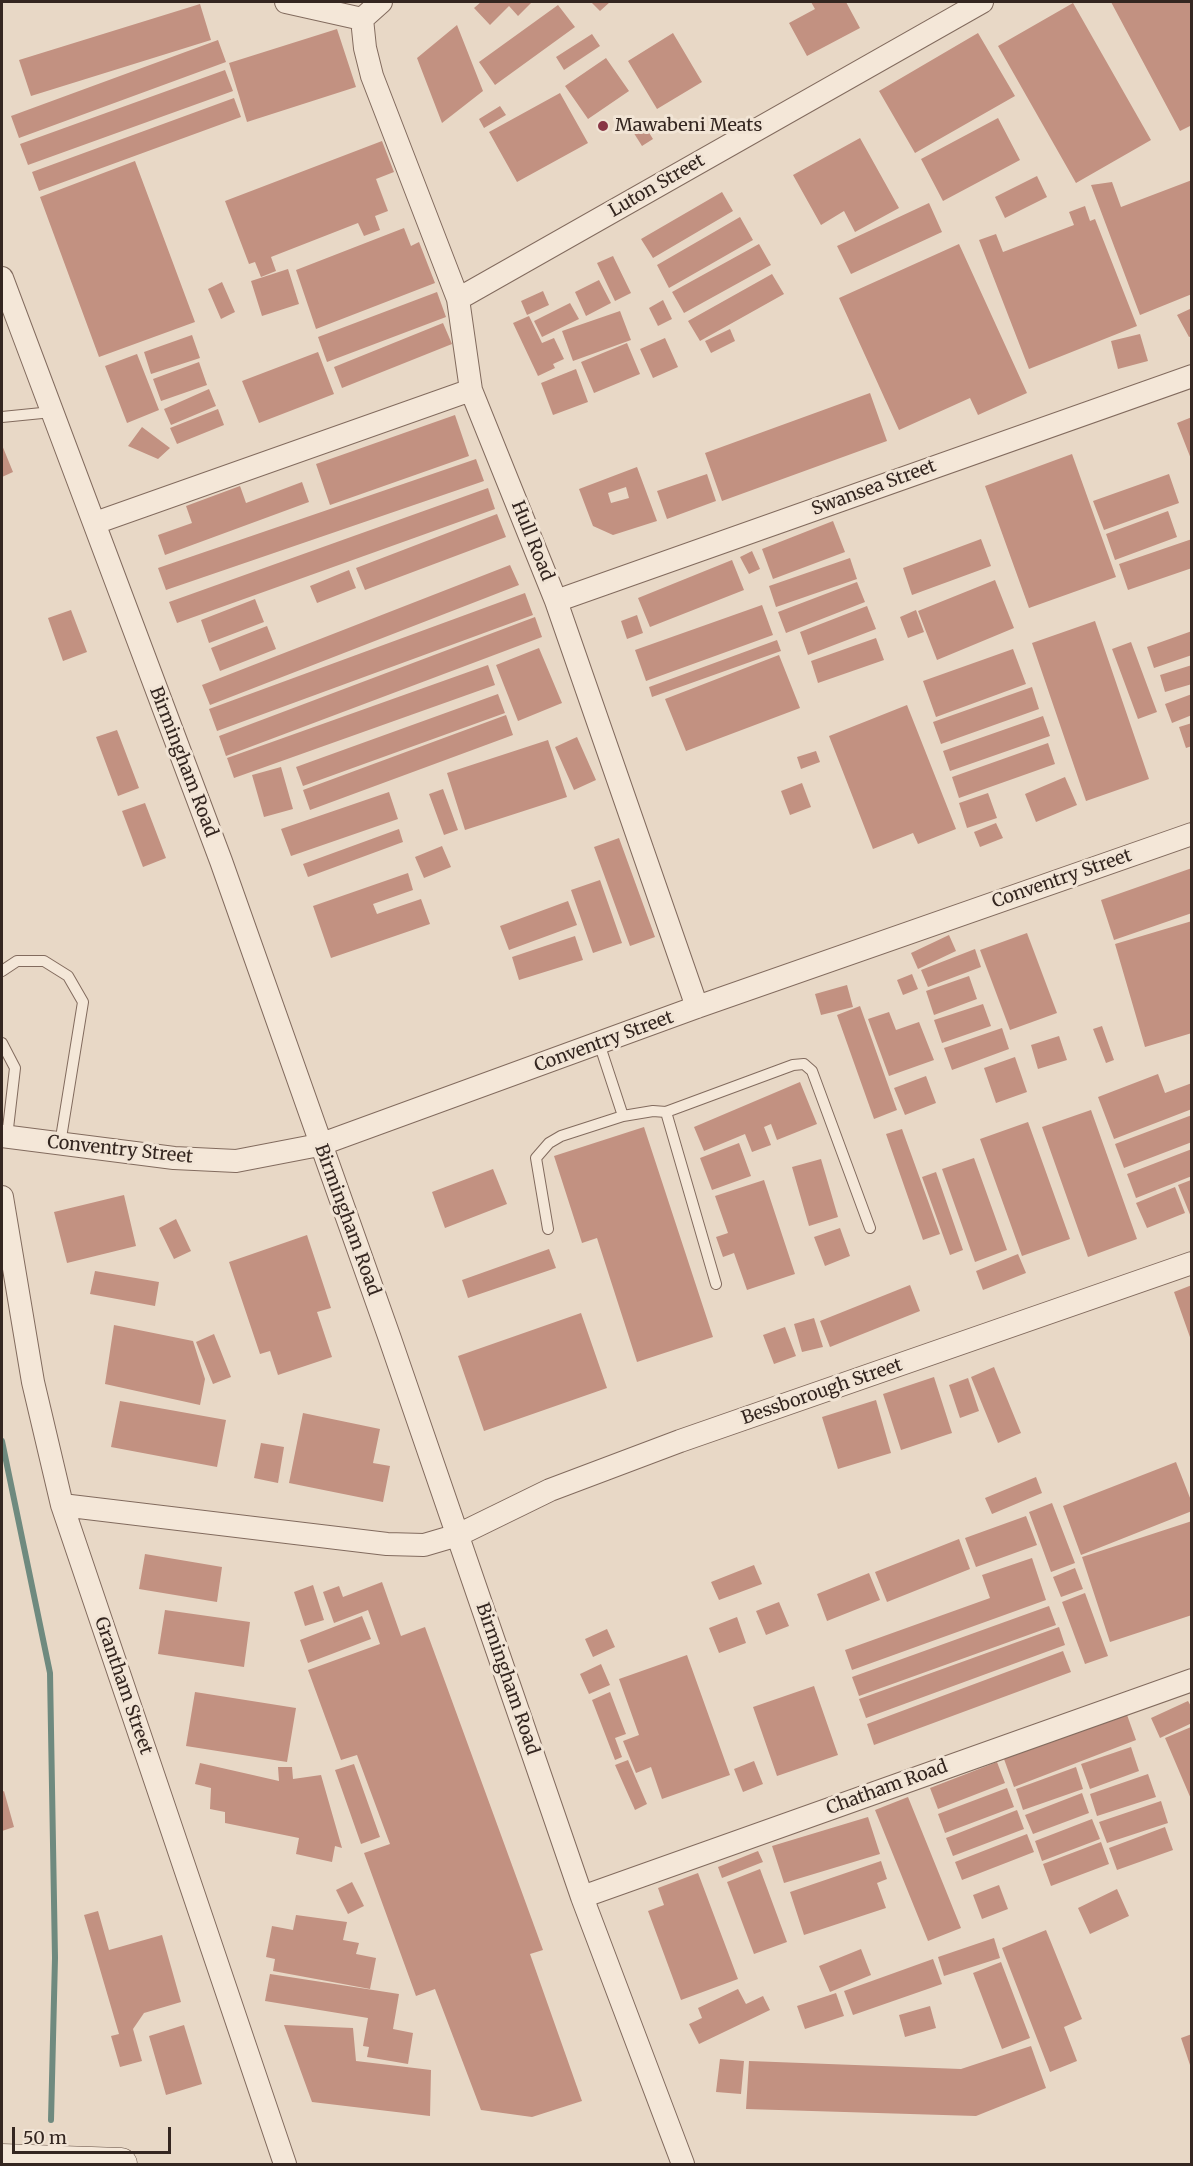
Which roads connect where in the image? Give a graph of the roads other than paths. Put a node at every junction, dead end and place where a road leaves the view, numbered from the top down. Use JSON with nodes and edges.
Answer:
{"nodes":[{"id":1,"x":286,"y":2,"type":"edge"},
{"id":2,"x":381,"y":2,"type":"edge"},
{"id":3,"x":982,"y":2,"type":"edge"},
{"id":4,"x":362,"y":20,"type":"junction"},
{"id":5,"x":2,"y":278,"type":"edge"},
{"id":6,"x":458,"y":299,"type":"junction"},
{"id":7,"x":1191,"y":376,"type":"edge"},
{"id":8,"x":471,"y":390,"type":"junction"},
{"id":9,"x":52,"y":412,"type":"junction"},
{"id":10,"x":2,"y":417,"type":"edge"},
{"id":11,"x":95,"y":523,"type":"junction"},
{"id":12,"x":556,"y":601,"type":"junction"},
{"id":13,"x":1191,"y":834,"type":"edge"},
{"id":14,"x":2,"y":971,"type":"edge"},
{"id":15,"x":697,"y":1008,"type":"junction"},
{"id":16,"x":2,"y":1043,"type":"edge"},
{"id":17,"x":599,"y":1043,"type":"junction"},
{"id":18,"x":666,"y":1112,"type":"junction"},
{"id":19,"x":623,"y":1116,"type":"junction"},
{"id":20,"x":4,"y":1136,"type":"edge"},
{"id":21,"x":60,"y":1144,"type":"junction"},
{"id":22,"x":319,"y":1145,"type":"junction"},
{"id":23,"x":2,"y":1197,"type":"edge"},
{"id":24,"x":870,"y":1228,"type":"dead end"},
{"id":25,"x":548,"y":1229,"type":"dead end"},
{"id":26,"x":1191,"y":1263,"type":"edge"},
{"id":27,"x":716,"y":1284,"type":"dead end"},
{"id":28,"x":62,"y":1505,"type":"junction"},
{"id":29,"x":458,"y":1535,"type":"junction"},
{"id":30,"x":1191,"y":1680,"type":"edge"},
{"id":31,"x":582,"y":1897,"type":"junction"},
{"id":32,"x":2,"y":2160,"type":"edge"},
{"id":33,"x":121,"y":2164,"type":"edge"},
{"id":34,"x":285,"y":2164,"type":"edge"},
{"id":35,"x":683,"y":2164,"type":"edge"}],
"edges":[{"from":1,"to":4,"type":"street"},
{"from":2,"to":4,"type":"street"},
{"from":3,"to":6,"type":"street","name":"Luton Street"},
{"from":4,"to":6,"type":"street","name":"Hull Road"},
{"from":5,"to":9,"type":"street","name":"Birmingham Road"},
{"from":6,"to":8,"type":"street","name":"Hull Road"},
{"from":7,"to":12,"type":"street","name":"Swansea Street"},
{"from":8,"to":11,"type":"street"},
{"from":8,"to":12,"type":"street","name":"Hull Road"},
{"from":9,"to":10,"type":"lane"},
{"from":9,"to":11,"type":"street","name":"Birmingham Road"},
{"from":11,"to":22,"type":"street","name":"Birmingham Road"},
{"from":12,"to":15,"type":"street","name":"Hull Road"},
{"from":13,"to":15,"type":"street","name":"Conventry Street"},
{"from":14,"to":21,"type":"lane"},
{"from":15,"to":17,"type":"street","name":"Conventry Street"},
{"from":16,"to":20,"type":"lane"},
{"from":17,"to":19,"type":"lane"},
{"from":17,"to":22,"type":"street","name":"Conventry Street"},
{"from":18,"to":19,"type":"lane"},
{"from":18,"to":24,"type":"lane"},
{"from":18,"to":27,"type":"lane"},
{"from":19,"to":25,"type":"lane"},
{"from":20,"to":21,"type":"street","name":"Conventry Street"},
{"from":21,"to":22,"type":"street","name":"Conventry Street"},
{"from":22,"to":29,"type":"street","name":"Birmingham Road"},
{"from":23,"to":28,"type":"street","name":"Grantham Street"},
{"from":26,"to":29,"type":"street","name":"Bessborough Street"},
{"from":28,"to":29,"type":"street","name":"Bessborough Street"},
{"from":28,"to":34,"type":"street","name":"Grantham Street"},
{"from":29,"to":31,"type":"street","name":"Birmingham Road"},
{"from":30,"to":31,"type":"street","name":"Chatham Road"},
{"from":31,"to":35,"type":"street","name":"Birmingham Road"},
{"from":32,"to":33,"type":"main road"}]}
